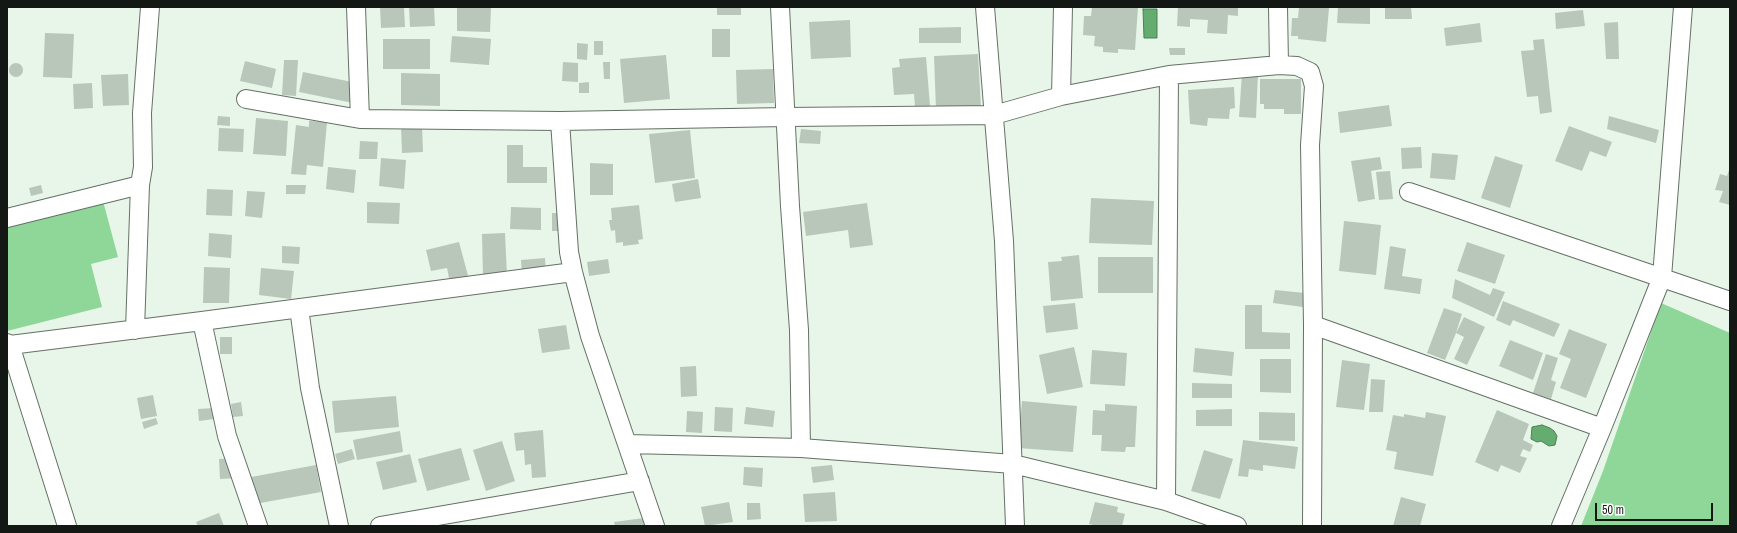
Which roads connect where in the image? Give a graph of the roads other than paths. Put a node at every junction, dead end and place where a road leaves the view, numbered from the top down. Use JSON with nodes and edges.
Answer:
{"nodes":[{"id":1,"x":150,"y":7,"type":"edge"},
{"id":2,"x":356,"y":7,"type":"edge"},
{"id":3,"x":780,"y":7,"type":"edge"},
{"id":4,"x":985,"y":7,"type":"edge"},
{"id":5,"x":1063,"y":7,"type":"edge"},
{"id":6,"x":1278,"y":7,"type":"edge"},
{"id":7,"x":1683,"y":7,"type":"edge"},
{"id":8,"x":1279,"y":65,"type":"junction"},
{"id":9,"x":1170,"y":75,"type":"junction"},
{"id":10,"x":1061,"y":96,"type":"junction"},
{"id":11,"x":246,"y":99,"type":"dead end"},
{"id":12,"x":994,"y":115,"type":"junction"},
{"id":13,"x":786,"y":117,"type":"junction"},
{"id":14,"x":360,"y":118,"type":"junction"},
{"id":15,"x":560,"y":121,"type":"junction"},
{"id":16,"x":140,"y":185,"type":"junction"},
{"id":17,"x":1409,"y":192,"type":"dead end"},
{"id":18,"x":7,"y":218,"type":"edge"},
{"id":19,"x":573,"y":272,"type":"junction"},
{"id":20,"x":1662,"y":277,"type":"junction"},
{"id":21,"x":1730,"y":301,"type":"edge"},
{"id":22,"x":299,"y":308,"type":"junction"},
{"id":23,"x":202,"y":321,"type":"junction"},
{"id":24,"x":1313,"y":325,"type":"junction"},
{"id":25,"x":135,"y":330,"type":"junction"},
{"id":26,"x":8,"y":344,"type":"edge"},
{"id":27,"x":1602,"y":428,"type":"junction"},
{"id":28,"x":627,"y":444,"type":"junction"},
{"id":29,"x":801,"y":448,"type":"junction"},
{"id":30,"x":1013,"y":464,"type":"junction"},
{"id":31,"x":640,"y":481,"type":"junction"},
{"id":32,"x":1166,"y":501,"type":"junction"},
{"id":33,"x":1217,"y":523,"type":"edge"},
{"id":34,"x":67,"y":526,"type":"edge"},
{"id":35,"x":258,"y":526,"type":"edge"},
{"id":36,"x":339,"y":526,"type":"edge"},
{"id":37,"x":380,"y":526,"type":"edge"},
{"id":38,"x":655,"y":526,"type":"edge"},
{"id":39,"x":1015,"y":526,"type":"edge"},
{"id":40,"x":1237,"y":526,"type":"edge"},
{"id":41,"x":1312,"y":526,"type":"edge"},
{"id":42,"x":1561,"y":526,"type":"edge"}],
"edges":[{"from":1,"to":16,"type":"street"},
{"from":2,"to":14,"type":"street"},
{"from":3,"to":13,"type":"street"},
{"from":4,"to":12,"type":"street"},
{"from":5,"to":10,"type":"street"},
{"from":6,"to":8,"type":"street"},
{"from":7,"to":20,"type":"street"},
{"from":8,"to":9,"type":"street"},
{"from":8,"to":24,"type":"street"},
{"from":9,"to":10,"type":"street"},
{"from":9,"to":32,"type":"street"},
{"from":10,"to":12,"type":"street"},
{"from":11,"to":14,"type":"street"},
{"from":12,"to":13,"type":"street"},
{"from":12,"to":30,"type":"street"},
{"from":13,"to":15,"type":"street"},
{"from":13,"to":29,"type":"street"},
{"from":14,"to":15,"type":"street"},
{"from":15,"to":19,"type":"street"},
{"from":16,"to":18,"type":"street"},
{"from":16,"to":25,"type":"street"},
{"from":17,"to":20,"type":"street"},
{"from":19,"to":22,"type":"street"},
{"from":19,"to":28,"type":"street"},
{"from":20,"to":21,"type":"street"},
{"from":20,"to":27,"type":"street"},
{"from":22,"to":23,"type":"street"},
{"from":22,"to":36,"type":"street"},
{"from":23,"to":25,"type":"street"},
{"from":23,"to":35,"type":"street"},
{"from":24,"to":27,"type":"street"},
{"from":24,"to":41,"type":"street"},
{"from":25,"to":26,"type":"street"},
{"from":26,"to":34,"type":"street"},
{"from":27,"to":42,"type":"street"},
{"from":28,"to":29,"type":"street"},
{"from":28,"to":31,"type":"street"},
{"from":29,"to":30,"type":"street"},
{"from":30,"to":32,"type":"street"},
{"from":30,"to":39,"type":"street"},
{"from":31,"to":37,"type":"street"},
{"from":31,"to":38,"type":"street"},
{"from":32,"to":33,"type":"street"},
{"from":33,"to":40,"type":"street"}]}
